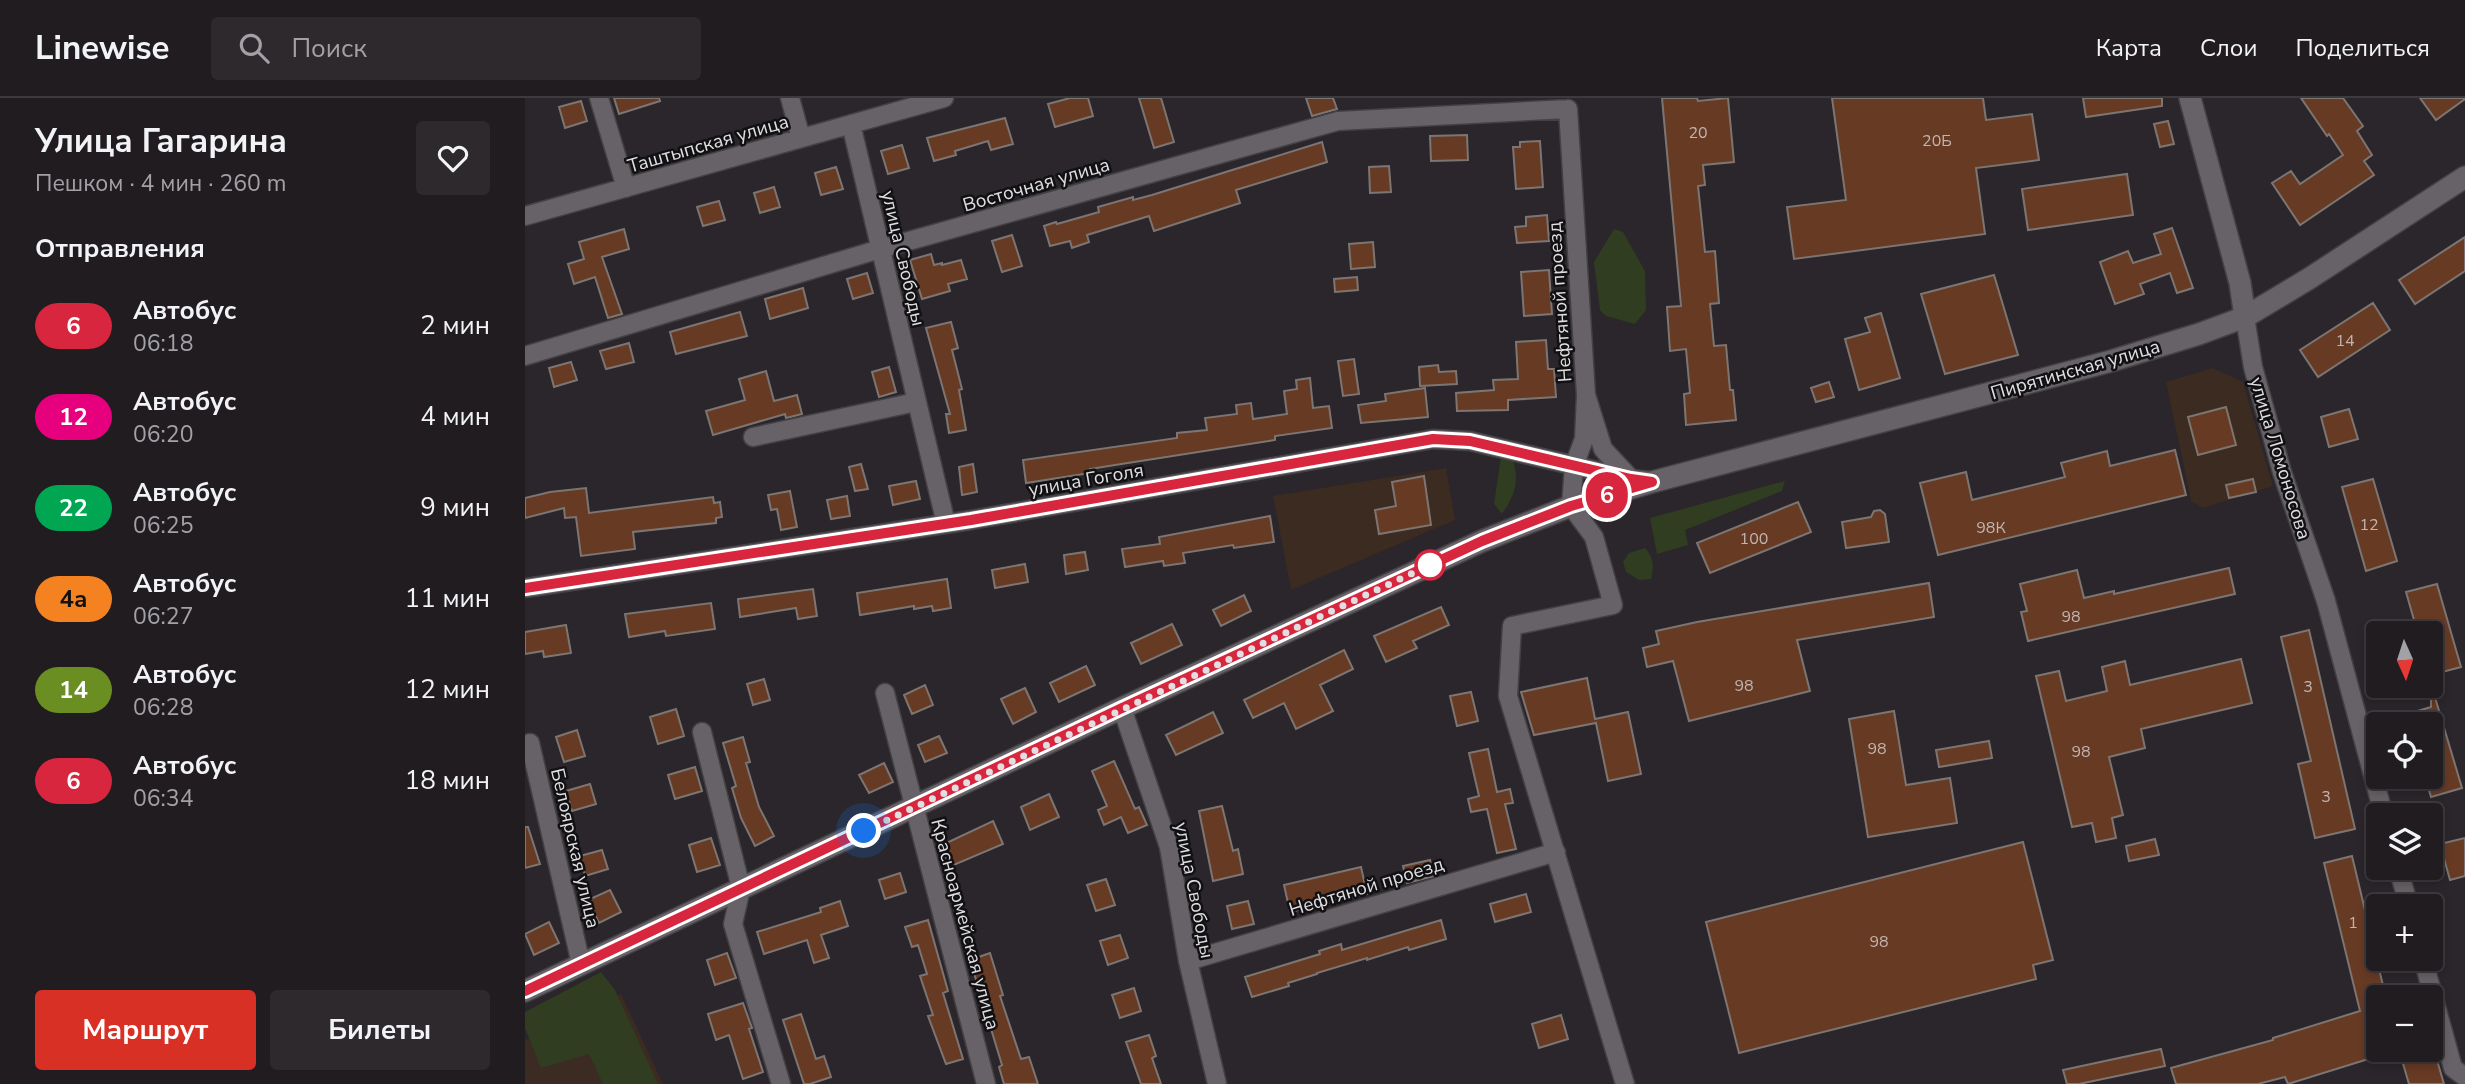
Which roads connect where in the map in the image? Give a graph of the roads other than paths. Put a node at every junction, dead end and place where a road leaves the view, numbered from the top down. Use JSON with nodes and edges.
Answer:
{"nodes":[{"id":1,"x":599,"y":98,"type":"edge"},
{"id":2,"x":790,"y":98,"type":"edge"},
{"id":3,"x":944,"y":98,"type":"edge"},
{"id":4,"x":1548,"y":98,"type":"edge"},
{"id":5,"x":2190,"y":98,"type":"edge"},
{"id":6,"x":1568,"y":109,"type":"junction"},
{"id":7,"x":851,"y":124,"type":"junction"},
{"id":8,"x":801,"y":138,"type":"junction"},
{"id":9,"x":2465,"y":177,"type":"edge"},
{"id":10,"x":626,"y":188,"type":"junction"},
{"id":11,"x":525,"y":216,"type":"edge"},
{"id":12,"x":880,"y":249,"type":"junction"},
{"id":13,"x":2245,"y":317,"type":"junction"},
{"id":14,"x":525,"y":356,"type":"edge"},
{"id":15,"x":1586,"y":395,"type":"junction"},
{"id":16,"x":916,"y":402,"type":"junction"},
{"id":17,"x":753,"y":437,"type":"dead end"},
{"id":18,"x":1574,"y":466,"type":"junction"},
{"id":19,"x":1641,"y":480,"type":"junction"},
{"id":20,"x":1571,"y":506,"type":"junction"},
{"id":21,"x":946,"y":524,"type":"junction"},
{"id":22,"x":525,"y":588,"type":"edge"},
{"id":23,"x":885,"y":693,"type":"dead end"},
{"id":24,"x":1122,"y":708,"type":"junction"},
{"id":25,"x":702,"y":732,"type":"dead end"},
{"id":26,"x":530,"y":743,"type":"dead end"},
{"id":27,"x":2380,"y":803,"type":"edge"},
{"id":28,"x":913,"y":807,"type":"junction"},
{"id":29,"x":1556,"y":852,"type":"junction"},
{"id":30,"x":741,"y":888,"type":"junction"},
{"id":31,"x":1188,"y":961,"type":"junction"},
{"id":32,"x":581,"y":964,"type":"junction"},
{"id":33,"x":2427,"y":971,"type":"edge"},
{"id":34,"x":525,"y":991,"type":"edge"},
{"id":35,"x":2459,"y":1073,"type":"edge"},
{"id":36,"x":781,"y":1084,"type":"edge"},
{"id":37,"x":986,"y":1084,"type":"edge"},
{"id":38,"x":1217,"y":1084,"type":"edge"},
{"id":39,"x":1625,"y":1084,"type":"edge"}],
"edges":[{"from":1,"to":10,"type":"street"},
{"from":2,"to":8,"type":"street"},
{"from":3,"to":7,"type":"street","name":"Таштыпская улица"},
{"from":4,"to":6,"type":"street"},
{"from":5,"to":13,"type":"street","name":"улица Ломоносова"},
{"from":6,"to":12,"type":"street","name":"Восточная улица"},
{"from":6,"to":15,"type":"street","name":"Нефтяной проезд"},
{"from":7,"to":8,"type":"street","name":"Таштыпская улица"},
{"from":7,"to":12,"type":"street","name":"улица Свободы"},
{"from":8,"to":10,"type":"street","name":"Таштыпская улица"},
{"from":9,"to":13,"type":"street","name":"Пирятинская улица"},
{"from":10,"to":11,"type":"street","name":"Таштыпская улица"},
{"from":12,"to":14,"type":"street","name":"Восточная улица"},
{"from":12,"to":16,"type":"street","name":"улица Свободы"},
{"from":13,"to":19,"type":"street","name":"Пирятинская улица"},
{"from":13,"to":27,"type":"street","name":"улица Ломоносова"},
{"from":15,"to":18,"type":"street"},
{"from":15,"to":19,"type":"street","name":"Нефтяной проезд"},
{"from":16,"to":17,"type":"street"},
{"from":16,"to":21,"type":"street","name":"улица Свободы"},
{"from":18,"to":19,"type":"street","name":"улица Гоголя"},
{"from":18,"to":20,"type":"street"},
{"from":18,"to":21,"type":"street","name":"улица Гоголя"},
{"from":19,"to":20,"type":"street","name":"Пирятинская улица"},
{"from":20,"to":24,"type":"street","name":"Пирятинская улица"},
{"from":20,"to":29,"type":"street"},
{"from":21,"to":22,"type":"street","name":"улица Гоголя"},
{"from":23,"to":28,"type":"street","name":"Красноармейская улица"},
{"from":24,"to":28,"type":"street","name":"Пирятинская улица"},
{"from":24,"to":31,"type":"street","name":"улица Свободы"},
{"from":25,"to":30,"type":"street"},
{"from":26,"to":32,"type":"street","name":"Белоярская улица"},
{"from":28,"to":30,"type":"street","name":"Пирятинская улица"},
{"from":28,"to":37,"type":"street","name":"Красноармейская улица"},
{"from":29,"to":31,"type":"street","name":"Нефтяной проезд"},
{"from":29,"to":39,"type":"street"},
{"from":30,"to":32,"type":"street","name":"Пирятинская улица"},
{"from":30,"to":36,"type":"street"},
{"from":31,"to":38,"type":"street","name":"улица Свободы"},
{"from":32,"to":34,"type":"street","name":"Пирятинская улица"},
{"from":33,"to":35,"type":"street"}]}
